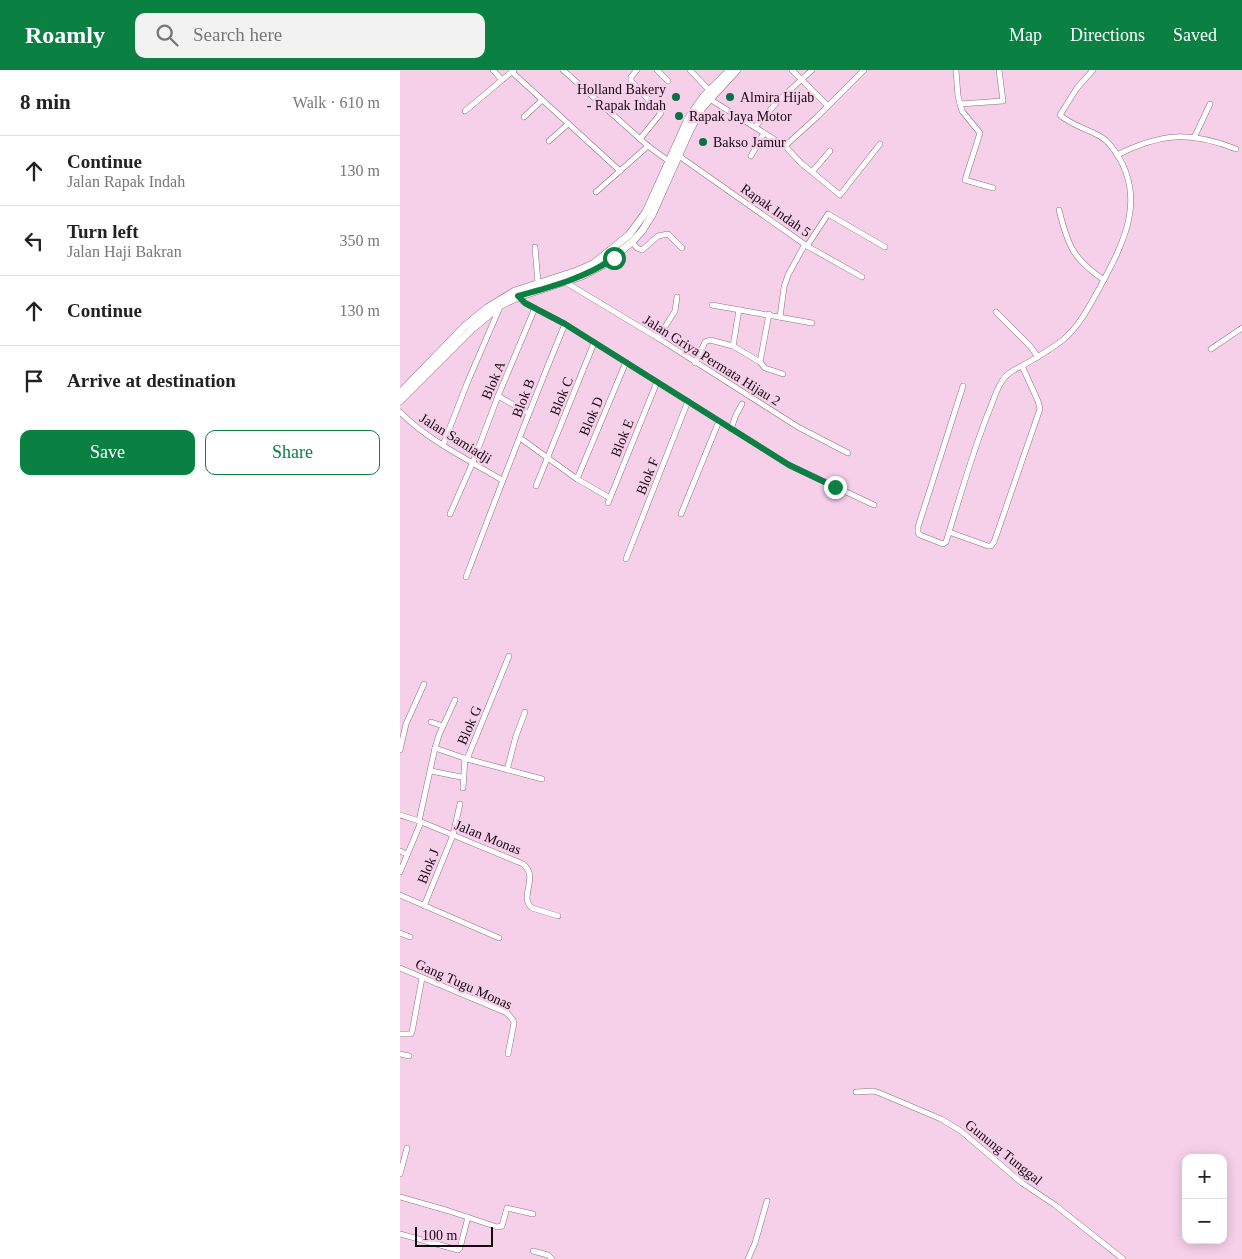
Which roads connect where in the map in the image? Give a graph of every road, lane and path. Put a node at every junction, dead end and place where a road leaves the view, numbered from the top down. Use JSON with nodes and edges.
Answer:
{"nodes":[{"id":1,"x":493,"y":70,"type":"edge"},
{"id":2,"x":563,"y":70,"type":"edge"},
{"id":3,"x":638,"y":70,"type":"edge"},
{"id":4,"x":656,"y":70,"type":"edge"},
{"id":5,"x":690,"y":70,"type":"edge"},
{"id":6,"x":730,"y":70,"type":"edge"},
{"id":7,"x":737,"y":70,"type":"edge"},
{"id":8,"x":792,"y":70,"type":"edge"},
{"id":9,"x":812,"y":70,"type":"edge"},
{"id":10,"x":864,"y":70,"type":"edge"},
{"id":11,"x":956,"y":70,"type":"edge"},
{"id":12,"x":1000,"y":70,"type":"edge"},
{"id":13,"x":1093,"y":70,"type":"edge"},
{"id":14,"x":510,"y":72,"type":"edge"},
{"id":15,"x":502,"y":80,"type":"junction"},
{"id":16,"x":801,"y":80,"type":"junction"},
{"id":17,"x":668,"y":81,"type":"dead end"},
{"id":18,"x":708,"y":95,"type":"junction"},
{"id":19,"x":542,"y":100,"type":"junction"},
{"id":20,"x":960,"y":104,"type":"junction"},
{"id":21,"x":1210,"y":104,"type":"dead end"},
{"id":22,"x":828,"y":106,"type":"junction"},
{"id":23,"x":465,"y":111,"type":"dead end"},
{"id":24,"x":524,"y":117,"type":"dead end"},
{"id":25,"x":568,"y":124,"type":"junction"},
{"id":26,"x":755,"y":127,"type":"junction"},
{"id":27,"x":764,"y":133,"type":"junction"},
{"id":28,"x":1194,"y":138,"type":"junction"},
{"id":29,"x":640,"y":139,"type":"junction"},
{"id":30,"x":549,"y":140,"type":"dead end"},
{"id":31,"x":880,"y":144,"type":"dead end"},
{"id":32,"x":648,"y":146,"type":"junction"},
{"id":33,"x":784,"y":146,"type":"junction"},
{"id":34,"x":1236,"y":149,"type":"dead end"},
{"id":35,"x":830,"y":151,"type":"dead end"},
{"id":36,"x":1117,"y":154,"type":"junction"},
{"id":37,"x":679,"y":156,"type":"junction"},
{"id":38,"x":751,"y":156,"type":"dead end"},
{"id":39,"x":672,"y":163,"type":"junction"},
{"id":40,"x":620,"y":171,"type":"junction"},
{"id":41,"x":812,"y":172,"type":"junction"},
{"id":42,"x":993,"y":188,"type":"dead end"},
{"id":43,"x":596,"y":192,"type":"dead end"},
{"id":44,"x":1059,"y":210,"type":"dead end"},
{"id":45,"x":632,"y":242,"type":"junction"},
{"id":46,"x":806,"y":245,"type":"junction"},
{"id":47,"x":535,"y":247,"type":"dead end"},
{"id":48,"x":884,"y":247,"type":"dead end"},
{"id":49,"x":619,"y":248,"type":"junction"},
{"id":50,"x":682,"y":248,"type":"dead end"},
{"id":51,"x":862,"y":277,"type":"dead end"},
{"id":52,"x":1104,"y":280,"type":"junction"},
{"id":53,"x":565,"y":282,"type":"junction"},
{"id":54,"x":538,"y":284,"type":"junction"},
{"id":55,"x":518,"y":296,"type":"junction"},
{"id":56,"x":677,"y":297,"type":"dead end"},
{"id":57,"x":501,"y":305,"type":"junction"},
{"id":58,"x":712,"y":305,"type":"dead end"},
{"id":59,"x":535,"y":308,"type":"junction"},
{"id":60,"x":739,"y":310,"type":"junction"},
{"id":61,"x":996,"y":312,"type":"dead end"},
{"id":62,"x":769,"y":314,"type":"junction"},
{"id":63,"x":780,"y":317,"type":"junction"},
{"id":64,"x":565,"y":324,"type":"junction"},
{"id":65,"x":812,"y":324,"type":"dead end"},
{"id":66,"x":1242,"y":328,"type":"edge"},
{"id":67,"x":658,"y":338,"type":"junction"},
{"id":68,"x":594,"y":343,"type":"junction"},
{"id":69,"x":733,"y":346,"type":"junction"},
{"id":70,"x":1212,"y":349,"type":"dead end"},
{"id":71,"x":1038,"y":357,"type":"junction"},
{"id":72,"x":626,"y":362,"type":"junction"},
{"id":73,"x":760,"y":362,"type":"junction"},
{"id":74,"x":695,"y":363,"type":"junction"},
{"id":75,"x":1022,"y":366,"type":"junction"},
{"id":76,"x":783,"y":374,"type":"dead end"},
{"id":77,"x":657,"y":382,"type":"junction"},
{"id":78,"x":963,"y":386,"type":"dead end"},
{"id":79,"x":400,"y":393,"type":"edge"},
{"id":80,"x":498,"y":396,"type":"junction"},
{"id":81,"x":400,"y":401,"type":"edge"},
{"id":82,"x":688,"y":401,"type":"junction"},
{"id":83,"x":742,"y":404,"type":"dead end"},
{"id":84,"x":400,"y":412,"type":"edge"},
{"id":85,"x":528,"y":413,"type":"junction"},
{"id":86,"x":719,"y":421,"type":"junction"},
{"id":87,"x":731,"y":429,"type":"junction"},
{"id":88,"x":520,"y":438,"type":"junction"},
{"id":89,"x":444,"y":445,"type":"junction"},
{"id":90,"x":848,"y":453,"type":"dead end"},
{"id":91,"x":548,"y":458,"type":"junction"},
{"id":92,"x":473,"y":462,"type":"junction"},
{"id":93,"x":577,"y":479,"type":"junction"},
{"id":94,"x":502,"y":480,"type":"junction"},
{"id":95,"x":536,"y":486,"type":"dead end"},
{"id":96,"x":874,"y":506,"type":"dead end"},
{"id":97,"x":450,"y":514,"type":"dead end"},
{"id":98,"x":681,"y":514,"type":"dead end"},
{"id":99,"x":949,"y":532,"type":"junction"},
{"id":100,"x":626,"y":559,"type":"dead end"},
{"id":101,"x":466,"y":577,"type":"dead end"},
{"id":102,"x":509,"y":656,"type":"dead end"},
{"id":103,"x":424,"y":684,"type":"dead end"},
{"id":104,"x":455,"y":700,"type":"dead end"},
{"id":105,"x":525,"y":712,"type":"dead end"},
{"id":106,"x":431,"y":722,"type":"dead end"},
{"id":107,"x":443,"y":726,"type":"junction"},
{"id":108,"x":435,"y":748,"type":"junction"},
{"id":109,"x":400,"y":750,"type":"edge"},
{"id":110,"x":466,"y":758,"type":"junction"},
{"id":111,"x":506,"y":770,"type":"junction"},
{"id":112,"x":431,"y":771,"type":"junction"},
{"id":113,"x":461,"y":777,"type":"dead end"},
{"id":114,"x":542,"y":779,"type":"dead end"},
{"id":115,"x":463,"y":788,"type":"dead end"},
{"id":116,"x":460,"y":804,"type":"dead end"},
{"id":117,"x":400,"y":815,"type":"edge"},
{"id":118,"x":420,"y":821,"type":"junction"},
{"id":119,"x":453,"y":835,"type":"junction"},
{"id":120,"x":400,"y":851,"type":"edge"},
{"id":121,"x":408,"y":854,"type":"junction"},
{"id":122,"x":400,"y":872,"type":"edge"},
{"id":123,"x":400,"y":895,"type":"edge"},
{"id":124,"x":424,"y":906,"type":"junction"},
{"id":125,"x":558,"y":916,"type":"dead end"},
{"id":126,"x":400,"y":933,"type":"edge"},
{"id":127,"x":410,"y":937,"type":"dead end"},
{"id":128,"x":499,"y":938,"type":"dead end"},
{"id":129,"x":400,"y":968,"type":"edge"},
{"id":130,"x":422,"y":978,"type":"junction"},
{"id":131,"x":400,"y":1034,"type":"edge"},
{"id":132,"x":400,"y":1054,"type":"edge"},
{"id":133,"x":508,"y":1054,"type":"dead end"},
{"id":134,"x":409,"y":1056,"type":"dead end"},
{"id":135,"x":856,"y":1092,"type":"dead end"},
{"id":136,"x":407,"y":1148,"type":"dead end"},
{"id":137,"x":400,"y":1174,"type":"edge"},
{"id":138,"x":400,"y":1196,"type":"edge"},
{"id":139,"x":767,"y":1201,"type":"dead end"},
{"id":140,"x":533,"y":1214,"type":"dead end"},
{"id":141,"x":468,"y":1217,"type":"junction"},
{"id":142,"x":400,"y":1234,"type":"edge"},
{"id":143,"x":533,"y":1251,"type":"dead end"},
{"id":144,"x":552,"y":1259,"type":"edge"},
{"id":145,"x":748,"y":1259,"type":"edge"},
{"id":146,"x":1123,"y":1259,"type":"edge"}],
"edges":[{"from":1,"to":15,"type":"street"},
{"from":2,"to":29,"type":"street"},
{"from":3,"to":29,"type":"street"},
{"from":4,"to":17,"type":"street"},
{"from":5,"to":18,"type":"street"},
{"from":6,"to":18,"type":"main road"},
{"from":7,"to":18,"type":"main road"},
{"from":8,"to":16,"type":"street"},
{"from":9,"to":16,"type":"street"},
{"from":10,"to":22,"type":"street"},
{"from":11,"to":20,"type":"street"},
{"from":12,"to":20,"type":"street"},
{"from":13,"to":36,"type":"street"},
{"from":14,"to":15,"type":"street"},
{"from":14,"to":19,"type":"street"},
{"from":15,"to":23,"type":"street"},
{"from":16,"to":22,"type":"street"},
{"from":16,"to":26,"type":"street"},
{"from":18,"to":26,"type":"street"},
{"from":18,"to":37,"type":"main road"},
{"from":18,"to":39,"type":"main road"},
{"from":19,"to":24,"type":"street"},
{"from":19,"to":25,"type":"street"},
{"from":20,"to":42,"type":"street"},
{"from":21,"to":28,"type":"street"},
{"from":22,"to":33,"type":"street"},
{"from":25,"to":30,"type":"street"},
{"from":25,"to":40,"type":"street"},
{"from":26,"to":27,"type":"street"},
{"from":27,"to":33,"type":"street"},
{"from":27,"to":38,"type":"street"},
{"from":28,"to":34,"type":"street"},
{"from":28,"to":36,"type":"street"},
{"from":29,"to":32,"type":"street"},
{"from":31,"to":41,"type":"street"},
{"from":32,"to":39,"type":"street"},
{"from":32,"to":40,"type":"street"},
{"from":33,"to":41,"type":"street"},
{"from":35,"to":41,"type":"street"},
{"from":36,"to":52,"type":"street"},
{"from":37,"to":39,"type":"main road"},
{"from":37,"to":46,"type":"street","name":"Rapak Indah 5"},
{"from":39,"to":45,"type":"main road"},
{"from":39,"to":49,"type":"main road"},
{"from":40,"to":43,"type":"street"},
{"from":44,"to":52,"type":"street"},
{"from":45,"to":49,"type":"main road"},
{"from":45,"to":50,"type":"street"},
{"from":46,"to":48,"type":"street"},
{"from":46,"to":51,"type":"street","name":"Rapak Indah 5"},
{"from":46,"to":63,"type":"street"},
{"from":47,"to":54,"type":"street"},
{"from":49,"to":53,"type":"main road"},
{"from":49,"to":54,"type":"main road"},
{"from":52,"to":71,"type":"street"},
{"from":53,"to":55,"type":"main road"},
{"from":53,"to":67,"type":"street","name":"Jalan Griya Permata Hijau 2"},
{"from":54,"to":79,"type":"main road"},
{"from":55,"to":57,"type":"main road"},
{"from":55,"to":59,"type":"street"},
{"from":56,"to":67,"type":"street"},
{"from":57,"to":81,"type":"main road"},
{"from":57,"to":89,"type":"street"},
{"from":58,"to":60,"type":"street"},
{"from":59,"to":64,"type":"street"},
{"from":59,"to":80,"type":"street","name":"Blok A"},
{"from":60,"to":62,"type":"street"},
{"from":60,"to":69,"type":"street"},
{"from":61,"to":71,"type":"street"},
{"from":62,"to":63,"type":"street"},
{"from":62,"to":73,"type":"street"},
{"from":63,"to":65,"type":"street"},
{"from":64,"to":68,"type":"street"},
{"from":64,"to":85,"type":"street","name":"Blok B"},
{"from":66,"to":70,"type":"street"},
{"from":67,"to":74,"type":"street","name":"Jalan Griya Permata Hijau 2"},
{"from":68,"to":72,"type":"street"},
{"from":68,"to":91,"type":"street","name":"Blok C"},
{"from":69,"to":73,"type":"street"},
{"from":69,"to":74,"type":"street"},
{"from":71,"to":75,"type":"street"},
{"from":72,"to":77,"type":"street"},
{"from":72,"to":93,"type":"street","name":"Blok D"},
{"from":73,"to":76,"type":"street"},
{"from":74,"to":90,"type":"street","name":"Jalan Griya Permata Hijau 2"},
{"from":75,"to":99,"type":"street"},
{"from":75,"to":99,"type":"street"},
{"from":77,"to":82,"type":"street"},
{"from":77,"to":93,"type":"street","name":"Blok E"},
{"from":78,"to":99,"type":"street"},
{"from":80,"to":85,"type":"street"},
{"from":80,"to":92,"type":"street","name":"Blok A"},
{"from":82,"to":86,"type":"street"},
{"from":82,"to":100,"type":"street","name":"Blok F"},
{"from":83,"to":87,"type":"street"},
{"from":84,"to":89,"type":"street","name":"Jalan Samiadji"},
{"from":85,"to":88,"type":"street","name":"Blok B"},
{"from":86,"to":87,"type":"street"},
{"from":86,"to":98,"type":"street"},
{"from":87,"to":96,"type":"street"},
{"from":88,"to":91,"type":"street"},
{"from":88,"to":94,"type":"street","name":"Blok B"},
{"from":89,"to":92,"type":"street","name":"Jalan Samiadji"},
{"from":91,"to":93,"type":"street"},
{"from":91,"to":95,"type":"street","name":"Blok C"},
{"from":92,"to":94,"type":"street","name":"Jalan Samiadji"},
{"from":92,"to":97,"type":"street","name":"Blok A"},
{"from":94,"to":101,"type":"street","name":"Blok B"},
{"from":102,"to":110,"type":"street","name":"Blok G"},
{"from":103,"to":109,"type":"street"},
{"from":104,"to":107,"type":"street"},
{"from":105,"to":111,"type":"street"},
{"from":106,"to":107,"type":"street"},
{"from":107,"to":108,"type":"street"},
{"from":108,"to":110,"type":"street","name":"Blok G"},
{"from":108,"to":112,"type":"street","name":"Blok G"},
{"from":110,"to":111,"type":"street"},
{"from":110,"to":115,"type":"street"},
{"from":111,"to":114,"type":"street"},
{"from":112,"to":113,"type":"street"},
{"from":112,"to":118,"type":"street","name":"Blok G"},
{"from":116,"to":119,"type":"street","name":"Blok J"},
{"from":117,"to":118,"type":"street","name":"Jalan Monas"},
{"from":118,"to":119,"type":"street","name":"Jalan Monas"},
{"from":118,"to":121,"type":"street","name":"Blok G"},
{"from":119,"to":124,"type":"street","name":"Blok J"},
{"from":119,"to":125,"type":"street","name":"Jalan Monas"},
{"from":120,"to":121,"type":"street"},
{"from":121,"to":122,"type":"street","name":"Blok G"},
{"from":123,"to":124,"type":"street"},
{"from":124,"to":128,"type":"street"},
{"from":126,"to":127,"type":"street"},
{"from":129,"to":130,"type":"street","name":"Gang Tugu Monas"},
{"from":130,"to":131,"type":"street"},
{"from":130,"to":133,"type":"street","name":"Gang Tugu Monas"},
{"from":132,"to":134,"type":"street"},
{"from":135,"to":146,"type":"street","name":"Gunung Tunggal"},
{"from":136,"to":137,"type":"street"},
{"from":138,"to":141,"type":"street"},
{"from":139,"to":145,"type":"street"},
{"from":140,"to":141,"type":"street"},
{"from":141,"to":142,"type":"street"},
{"from":143,"to":144,"type":"street"}]}
